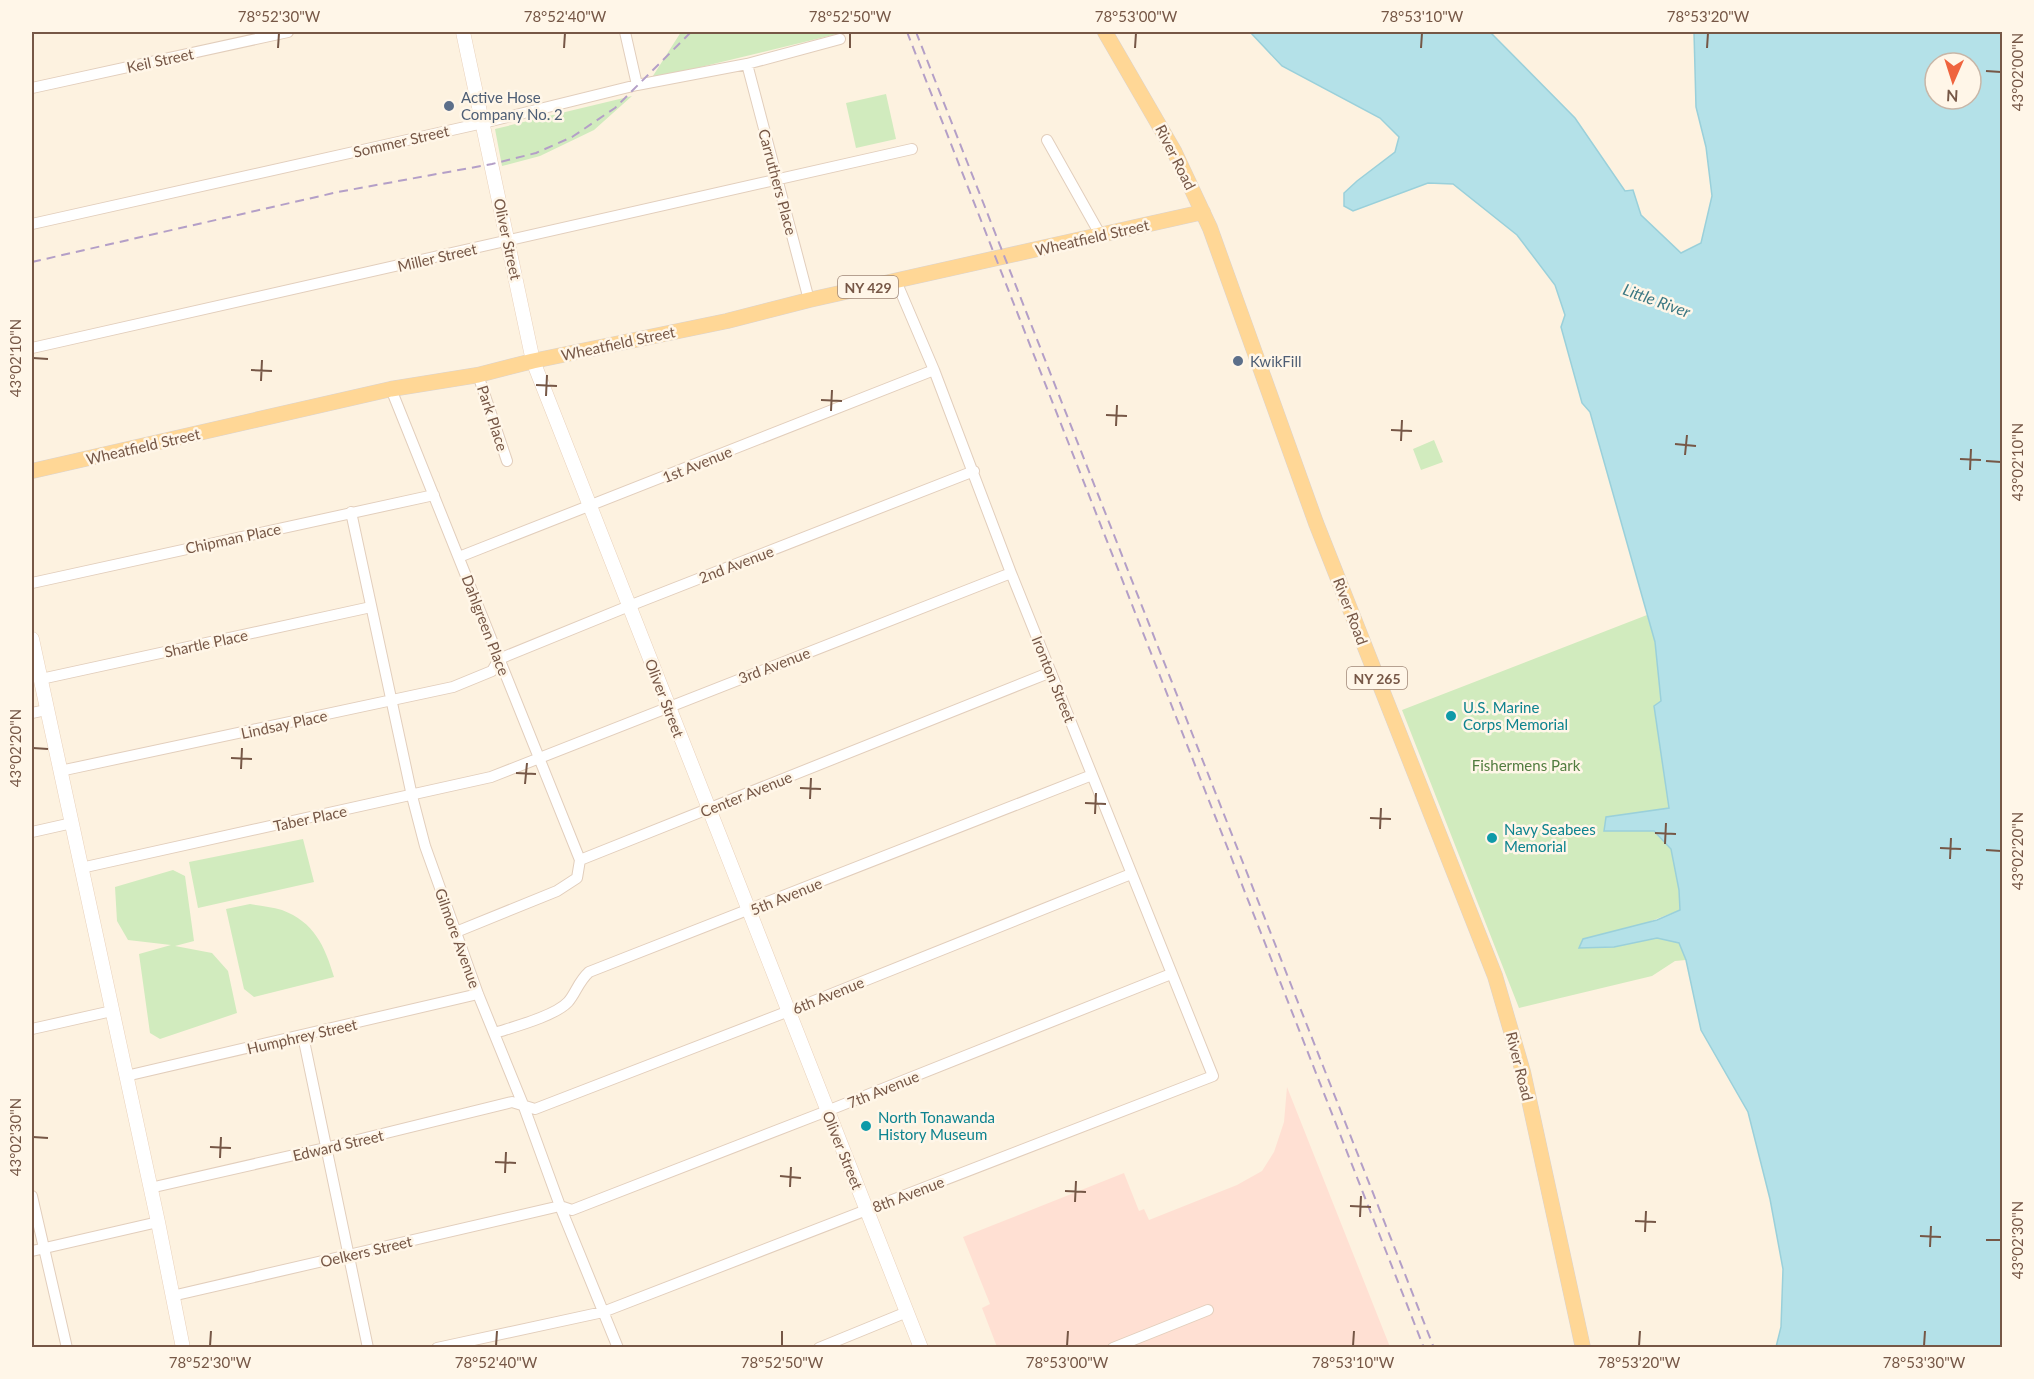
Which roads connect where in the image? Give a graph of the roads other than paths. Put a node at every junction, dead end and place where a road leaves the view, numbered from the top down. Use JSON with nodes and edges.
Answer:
{"nodes":[{"id":1,"x":288,"y":32,"type":"edge"},
{"id":2,"x":464,"y":32,"type":"edge"},
{"id":3,"x":625,"y":32,"type":"edge"},
{"id":4,"x":1105,"y":32,"type":"edge"},
{"id":5,"x":840,"y":39,"type":"dead end"},
{"id":6,"x":747,"y":64,"type":"junction"},
{"id":7,"x":637,"y":85,"type":"junction"},
{"id":8,"x":32,"y":88,"type":"edge"},
{"id":9,"x":483,"y":123,"type":"junction"},
{"id":10,"x":1047,"y":140,"type":"dead end"},
{"id":11,"x":912,"y":149,"type":"dead end"},
{"id":12,"x":777,"y":179,"type":"junction"},
{"id":13,"x":1203,"y":212,"type":"junction"},
{"id":14,"x":32,"y":224,"type":"edge"},
{"id":15,"x":1101,"y":236,"type":"junction"},
{"id":16,"x":508,"y":242,"type":"junction"},
{"id":17,"x":896,"y":281,"type":"junction"},
{"id":18,"x":809,"y":300,"type":"junction"},
{"id":19,"x":32,"y":348,"type":"edge"},
{"id":20,"x":533,"y":361,"type":"junction"},
{"id":21,"x":934,"y":370,"type":"junction"},
{"id":22,"x":478,"y":375,"type":"junction"},
{"id":23,"x":392,"y":389,"type":"junction"},
{"id":24,"x":507,"y":461,"type":"dead end"},
{"id":25,"x":32,"y":471,"type":"edge"},
{"id":26,"x":974,"y":471,"type":"junction"},
{"id":27,"x":435,"y":495,"type":"junction"},
{"id":28,"x":590,"y":506,"type":"junction"},
{"id":29,"x":351,"y":512,"type":"junction"},
{"id":30,"x":459,"y":557,"type":"junction"},
{"id":31,"x":1011,"y":573,"type":"junction"},
{"id":32,"x":32,"y":583,"type":"edge"},
{"id":33,"x":629,"y":606,"type":"junction"},
{"id":34,"x":371,"y":607,"type":"junction"},
{"id":35,"x":32,"y":639,"type":"edge"},
{"id":36,"x":499,"y":659,"type":"junction"},
{"id":37,"x":1051,"y":672,"type":"junction"},
{"id":38,"x":40,"y":679,"type":"junction"},
{"id":39,"x":392,"y":701,"type":"junction"},
{"id":40,"x":669,"y":706,"type":"junction"},
{"id":41,"x":46,"y":710,"type":"junction"},
{"id":42,"x":32,"y":713,"type":"edge"},
{"id":43,"x":538,"y":759,"type":"junction"},
{"id":44,"x":60,"y":771,"type":"junction"},
{"id":45,"x":1092,"y":775,"type":"junction"},
{"id":46,"x":412,"y":796,"type":"junction"},
{"id":47,"x":708,"y":808,"type":"junction"},
{"id":48,"x":72,"y":823,"type":"junction"},
{"id":49,"x":32,"y":832,"type":"edge"},
{"id":50,"x":580,"y":860,"type":"junction"},
{"id":51,"x":81,"y":868,"type":"junction"},
{"id":52,"x":1131,"y":874,"type":"junction"},
{"id":53,"x":748,"y":911,"type":"junction"},
{"id":54,"x":456,"y":932,"type":"junction"},
{"id":55,"x":1171,"y":974,"type":"junction"},
{"id":56,"x":478,"y":994,"type":"junction"},
{"id":57,"x":112,"y":1011,"type":"junction"},
{"id":58,"x":789,"y":1011,"type":"junction"},
{"id":59,"x":32,"y":1029,"type":"edge"},
{"id":60,"x":495,"y":1033,"type":"junction"},
{"id":61,"x":303,"y":1036,"type":"junction"},
{"id":62,"x":126,"y":1076,"type":"junction"},
{"id":63,"x":1213,"y":1076,"type":"joint"},
{"id":64,"x":524,"y":1107,"type":"junction"},
{"id":65,"x":827,"y":1111,"type":"junction"},
{"id":66,"x":325,"y":1148,"type":"junction"},
{"id":67,"x":150,"y":1188,"type":"junction"},
{"id":68,"x":32,"y":1196,"type":"edge"},
{"id":69,"x":560,"y":1206,"type":"junction"},
{"id":70,"x":867,"y":1209,"type":"junction"},
{"id":71,"x":158,"y":1222,"type":"junction"},
{"id":72,"x":43,"y":1248,"type":"junction"},
{"id":73,"x":32,"y":1251,"type":"edge"},
{"id":74,"x":349,"y":1255,"type":"junction"},
{"id":75,"x":172,"y":1296,"type":"junction"},
{"id":76,"x":1208,"y":1310,"type":"dead end"},
{"id":77,"x":603,"y":1312,"type":"junction"},
{"id":78,"x":907,"y":1312,"type":"junction"},
{"id":79,"x":67,"y":1347,"type":"edge"},
{"id":80,"x":183,"y":1347,"type":"edge"},
{"id":81,"x":368,"y":1347,"type":"edge"},
{"id":82,"x":437,"y":1347,"type":"edge"},
{"id":83,"x":618,"y":1347,"type":"edge"},
{"id":84,"x":819,"y":1347,"type":"edge"},
{"id":85,"x":921,"y":1347,"type":"edge"},
{"id":86,"x":1113,"y":1347,"type":"edge"},
{"id":87,"x":1583,"y":1347,"type":"edge"}],
"edges":[{"from":1,"to":8,"type":"street","name":"Keil Street"},
{"from":2,"to":9,"type":"street","name":"Oliver Street"},
{"from":3,"to":7,"type":"street"},
{"from":4,"to":13,"type":"main road","name":"River Road","number":"NY 265"},
{"from":5,"to":6,"type":"street","name":"Sommer Street"},
{"from":6,"to":7,"type":"street","name":"Sommer Street"},
{"from":6,"to":12,"type":"street","name":"Carruthers Place"},
{"from":7,"to":9,"type":"street","name":"Sommer Street"},
{"from":9,"to":14,"type":"street","name":"Sommer Street"},
{"from":9,"to":16,"type":"street","name":"Oliver Street"},
{"from":10,"to":15,"type":"street"},
{"from":11,"to":12,"type":"street","name":"Miller Street"},
{"from":12,"to":16,"type":"street","name":"Miller Street"},
{"from":12,"to":18,"type":"street","name":"Carruthers Place"},
{"from":13,"to":15,"type":"main road","name":"Wheatfield Street","number":"NY 429"},
{"from":13,"to":87,"type":"main road","name":"River Road","number":"NY 265"},
{"from":15,"to":17,"type":"main road","name":"Wheatfield Street","number":"NY 429"},
{"from":16,"to":19,"type":"street","name":"Miller Street"},
{"from":16,"to":20,"type":"street","name":"Oliver Street"},
{"from":17,"to":18,"type":"main road","name":"Wheatfield Street","number":"NY 429"},
{"from":17,"to":21,"type":"street","name":"Ironton Street"},
{"from":18,"to":20,"type":"main road","name":"Wheatfield Street","number":"NY 429"},
{"from":20,"to":22,"type":"main road","name":"Wheatfield Street"},
{"from":20,"to":28,"type":"street","name":"Oliver Street"},
{"from":21,"to":26,"type":"street","name":"Ironton Street"},
{"from":21,"to":28,"type":"street","name":"1st Avenue"},
{"from":22,"to":23,"type":"main road","name":"Wheatfield Street"},
{"from":22,"to":24,"type":"street","name":"Park Place"},
{"from":23,"to":25,"type":"main road","name":"Wheatfield Street"},
{"from":23,"to":27,"type":"street","name":"Dahlgreen Place"},
{"from":26,"to":31,"type":"street","name":"Ironton Street"},
{"from":26,"to":33,"type":"street","name":"2nd Avenue"},
{"from":27,"to":29,"type":"street","name":"Chipman Place"},
{"from":27,"to":30,"type":"street","name":"Dahlgreen Place"},
{"from":28,"to":30,"type":"street","name":"1st Avenue"},
{"from":28,"to":33,"type":"street","name":"Oliver Street"},
{"from":29,"to":32,"type":"street","name":"Chipman Place"},
{"from":29,"to":34,"type":"street","name":"Gilmore Avenue"},
{"from":30,"to":36,"type":"street","name":"Dahlgreen Place"},
{"from":31,"to":37,"type":"street","name":"Ironton Street"},
{"from":31,"to":40,"type":"street","name":"3rd Avenue"},
{"from":33,"to":36,"type":"street","name":"2nd Avenue"},
{"from":33,"to":40,"type":"street","name":"Oliver Street"},
{"from":34,"to":38,"type":"street","name":"Shartle Place"},
{"from":34,"to":39,"type":"street","name":"Gilmore Avenue"},
{"from":35,"to":38,"type":"street"},
{"from":36,"to":39,"type":"street","name":"Lindsay Place"},
{"from":36,"to":43,"type":"street","name":"Dahlgreen Place"},
{"from":37,"to":45,"type":"street","name":"Ironton Street"},
{"from":37,"to":47,"type":"street","name":"Center Avenue"},
{"from":38,"to":41,"type":"street"},
{"from":39,"to":44,"type":"street","name":"Lindsay Place"},
{"from":39,"to":46,"type":"street","name":"Gilmore Avenue"},
{"from":40,"to":43,"type":"street","name":"3rd Avenue"},
{"from":40,"to":47,"type":"street","name":"Oliver Street"},
{"from":41,"to":42,"type":"street"},
{"from":41,"to":44,"type":"street"},
{"from":43,"to":46,"type":"street","name":"Taber Place"},
{"from":43,"to":50,"type":"street","name":"Dahlgreen Place"},
{"from":44,"to":48,"type":"street"},
{"from":45,"to":52,"type":"street","name":"Ironton Street"},
{"from":45,"to":53,"type":"street","name":"5th Avenue"},
{"from":46,"to":51,"type":"street","name":"Taber Place"},
{"from":46,"to":54,"type":"street","name":"Gilmore Avenue"},
{"from":47,"to":50,"type":"street","name":"Center Avenue"},
{"from":47,"to":53,"type":"street","name":"Oliver Street"},
{"from":48,"to":49,"type":"street"},
{"from":48,"to":51,"type":"street"},
{"from":50,"to":54,"type":"street"},
{"from":51,"to":57,"type":"street"},
{"from":52,"to":55,"type":"street","name":"Ironton Street"},
{"from":52,"to":58,"type":"street","name":"6th Avenue"},
{"from":53,"to":58,"type":"street","name":"Oliver Street"},
{"from":53,"to":60,"type":"street","name":"5th Avenue"},
{"from":54,"to":56,"type":"street","name":"Gilmore Avenue"},
{"from":55,"to":63,"type":"street","name":"Ironton Street"},
{"from":55,"to":65,"type":"street","name":"7th Avenue"},
{"from":56,"to":60,"type":"street","name":"Gilmore Avenue"},
{"from":56,"to":61,"type":"street","name":"Humphrey Street"},
{"from":57,"to":59,"type":"street"},
{"from":57,"to":62,"type":"street"},
{"from":58,"to":64,"type":"street","name":"6th Avenue"},
{"from":58,"to":65,"type":"street","name":"Oliver Street"},
{"from":60,"to":64,"type":"street","name":"Gilmore Avenue"},
{"from":61,"to":62,"type":"street","name":"Humphrey Street"},
{"from":61,"to":66,"type":"street"},
{"from":62,"to":67,"type":"street"},
{"from":63,"to":70,"type":"street","name":"8th Avenue"},
{"from":64,"to":66,"type":"street","name":"Edward Street"},
{"from":64,"to":69,"type":"street","name":"Gilmore Avenue"},
{"from":65,"to":69,"type":"street","name":"7th Avenue"},
{"from":65,"to":70,"type":"street","name":"Oliver Street"},
{"from":66,"to":67,"type":"street","name":"Edward Street"},
{"from":66,"to":74,"type":"street"},
{"from":67,"to":71,"type":"street"},
{"from":68,"to":72,"type":"street"},
{"from":69,"to":74,"type":"street","name":"Oelkers Street"},
{"from":69,"to":77,"type":"street","name":"Gilmore Avenue"},
{"from":70,"to":77,"type":"street","name":"8th Avenue"},
{"from":70,"to":78,"type":"street","name":"Oliver Street"},
{"from":71,"to":72,"type":"street"},
{"from":71,"to":75,"type":"street"},
{"from":72,"to":73,"type":"street"},
{"from":72,"to":79,"type":"street"},
{"from":74,"to":75,"type":"street","name":"Oelkers Street"},
{"from":74,"to":81,"type":"street"},
{"from":75,"to":80,"type":"street"},
{"from":76,"to":86,"type":"street"},
{"from":77,"to":82,"type":"street","name":"8th Avenue"},
{"from":77,"to":83,"type":"street","name":"Gilmore Avenue"},
{"from":78,"to":84,"type":"street"},
{"from":78,"to":85,"type":"street","name":"Oliver Street"}]}
